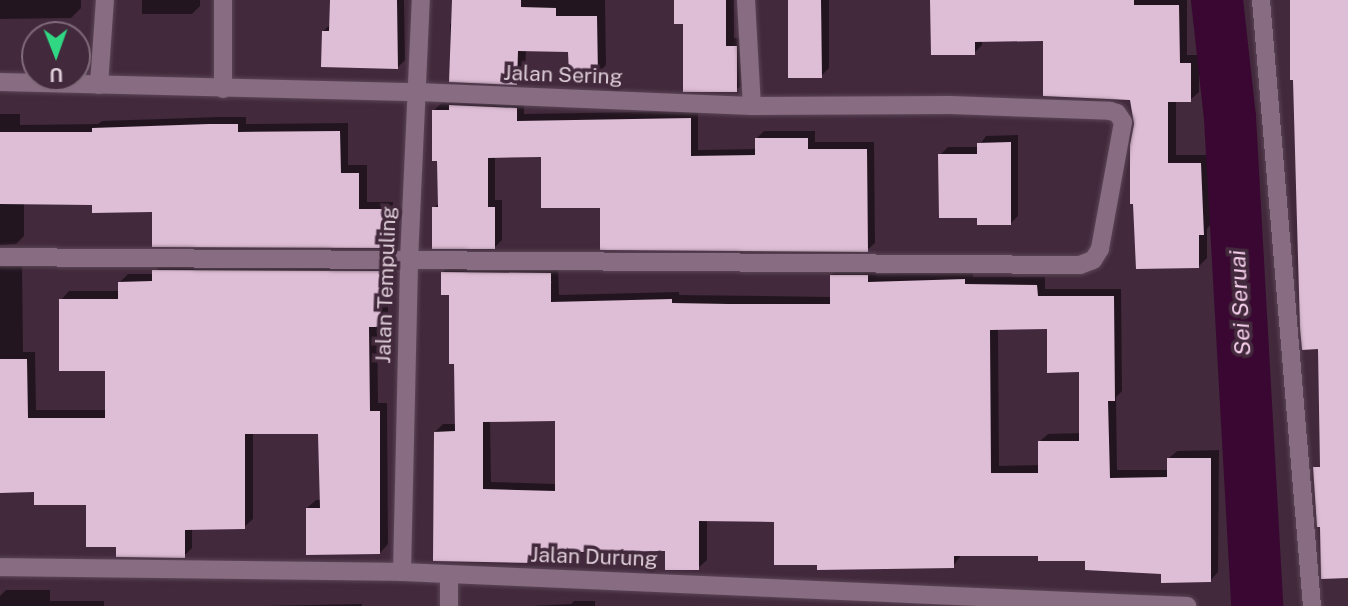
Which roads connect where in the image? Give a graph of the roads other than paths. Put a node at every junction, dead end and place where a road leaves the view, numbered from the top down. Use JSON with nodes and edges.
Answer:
{"nodes":[{"id":1,"x":105,"y":0,"type":"edge"},
{"id":2,"x":223,"y":0,"type":"edge"},
{"id":3,"x":421,"y":0,"type":"edge"},
{"id":4,"x":746,"y":0,"type":"edge"},
{"id":5,"x":1261,"y":0,"type":"edge"},
{"id":6,"x":0,"y":82,"type":"edge"},
{"id":7,"x":99,"y":85,"type":"junction"},
{"id":8,"x":223,"y":89,"type":"junction"},
{"id":9,"x":417,"y":92,"type":"junction"},
{"id":10,"x":752,"y":106,"type":"junction"},
{"id":11,"x":0,"y":257,"type":"edge"},
{"id":12,"x":409,"y":260,"type":"junction"},
{"id":13,"x":0,"y":567,"type":"edge"},
{"id":14,"x":402,"y":572,"type":"junction"},
{"id":15,"x":449,"y":575,"type":"junction"},
{"id":16,"x":837,"y":598,"type":"edge"},
{"id":17,"x":449,"y":606,"type":"edge"},
{"id":18,"x":1187,"y":606,"type":"edge"},
{"id":19,"x":1312,"y":606,"type":"edge"}],
"edges":[{"from":1,"to":7,"type":"street"},
{"from":2,"to":8,"type":"street"},
{"from":3,"to":9,"type":"street","name":"Jalan Tempuling"},
{"from":4,"to":10,"type":"street"},
{"from":5,"to":19,"type":"street"},
{"from":6,"to":7,"type":"street","name":"Jalan Sering"},
{"from":7,"to":8,"type":"street","name":"Jalan Sering"},
{"from":8,"to":9,"type":"street","name":"Jalan Sering"},
{"from":9,"to":10,"type":"street","name":"Jalan Sering"},
{"from":9,"to":12,"type":"street","name":"Jalan Tempuling"},
{"from":10,"to":12,"type":"street","name":"Jalan Sering"},
{"from":11,"to":12,"type":"street"},
{"from":12,"to":14,"type":"street","name":"Jalan Tempuling"},
{"from":13,"to":14,"type":"street","name":"Jalan Durung"},
{"from":14,"to":15,"type":"street","name":"Jalan Durung"},
{"from":15,"to":16,"type":"street","name":"Jalan Durung"},
{"from":15,"to":17,"type":"street"},
{"from":16,"to":18,"type":"street","name":"Jalan Durung"}]}
